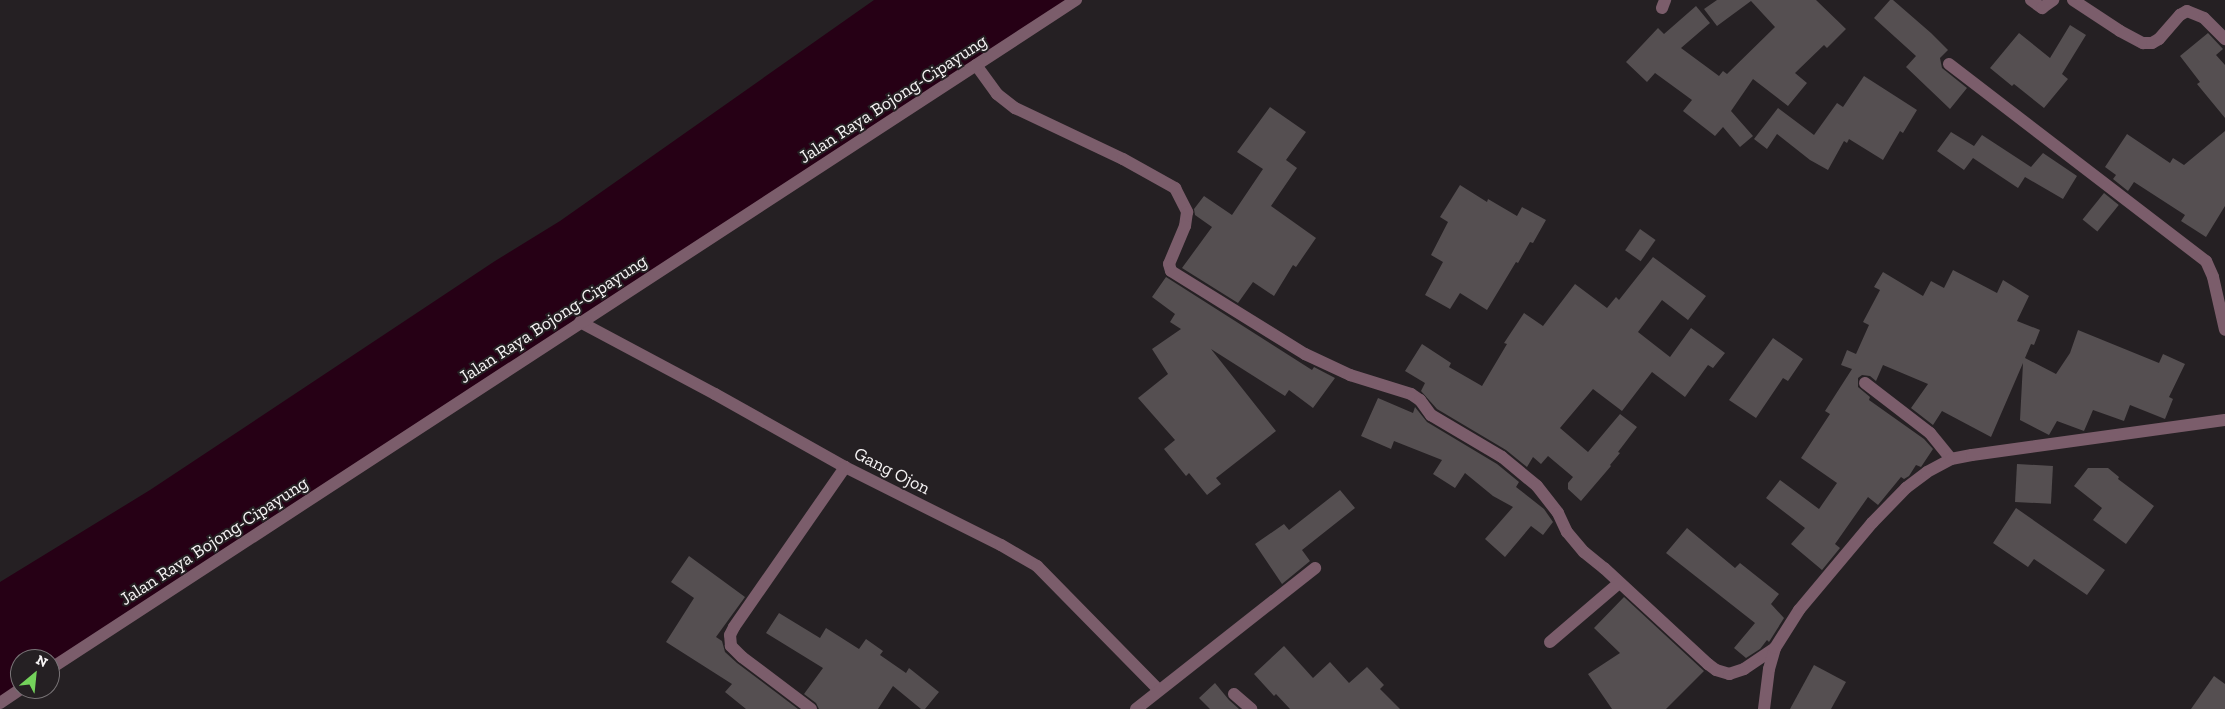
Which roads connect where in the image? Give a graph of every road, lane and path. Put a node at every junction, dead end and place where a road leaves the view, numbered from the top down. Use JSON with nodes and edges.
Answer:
{"nodes":[{"id":1,"x":1076,"y":0,"type":"edge"},
{"id":2,"x":2031,"y":0,"type":"edge"},
{"id":3,"x":2053,"y":0,"type":"edge"},
{"id":4,"x":2073,"y":0,"type":"edge"},
{"id":5,"x":2225,"y":39,"type":"edge"},
{"id":6,"x":1949,"y":64,"type":"dead end"},
{"id":7,"x":976,"y":65,"type":"junction"},
{"id":8,"x":580,"y":322,"type":"junction"},
{"id":9,"x":2225,"y":330,"type":"edge"},
{"id":10,"x":1865,"y":383,"type":"dead end"},
{"id":11,"x":2225,"y":420,"type":"edge"},
{"id":12,"x":1951,"y":459,"type":"junction"},
{"id":13,"x":845,"y":467,"type":"junction"},
{"id":14,"x":1315,"y":568,"type":"dead end"},
{"id":15,"x":1619,"y":582,"type":"junction"},
{"id":16,"x":1550,"y":642,"type":"dead end"},
{"id":17,"x":1775,"y":648,"type":"junction"},
{"id":18,"x":60,"y":662,"type":"edge"},
{"id":19,"x":1159,"y":690,"type":"junction"},
{"id":20,"x":1234,"y":694,"type":"dead end"},
{"id":21,"x":1141,"y":707,"type":"edge"},
{"id":22,"x":811,"y":709,"type":"edge"},
{"id":23,"x":1251,"y":709,"type":"edge"},
{"id":24,"x":1764,"y":709,"type":"edge"}],
"edges":[{"from":1,"to":7,"type":"street","name":"Jalan Raya Bojong-Cipayung"},
{"from":2,"to":3,"type":"street"},
{"from":4,"to":5,"type":"street"},
{"from":6,"to":9,"type":"street"},
{"from":7,"to":8,"type":"street","name":"Jalan Raya Bojong-Cipayung"},
{"from":7,"to":15,"type":"street"},
{"from":8,"to":13,"type":"street","name":"Gang Ojon"},
{"from":8,"to":18,"type":"street","name":"Jalan Raya Bojong-Cipayung"},
{"from":10,"to":12,"type":"street"},
{"from":11,"to":12,"type":"street"},
{"from":12,"to":17,"type":"street"},
{"from":13,"to":19,"type":"street","name":"Gang Ojon"},
{"from":13,"to":22,"type":"street"},
{"from":14,"to":19,"type":"street"},
{"from":15,"to":16,"type":"street"},
{"from":15,"to":17,"type":"street"},
{"from":17,"to":24,"type":"street"},
{"from":19,"to":21,"type":"street"},
{"from":20,"to":23,"type":"street"}]}
